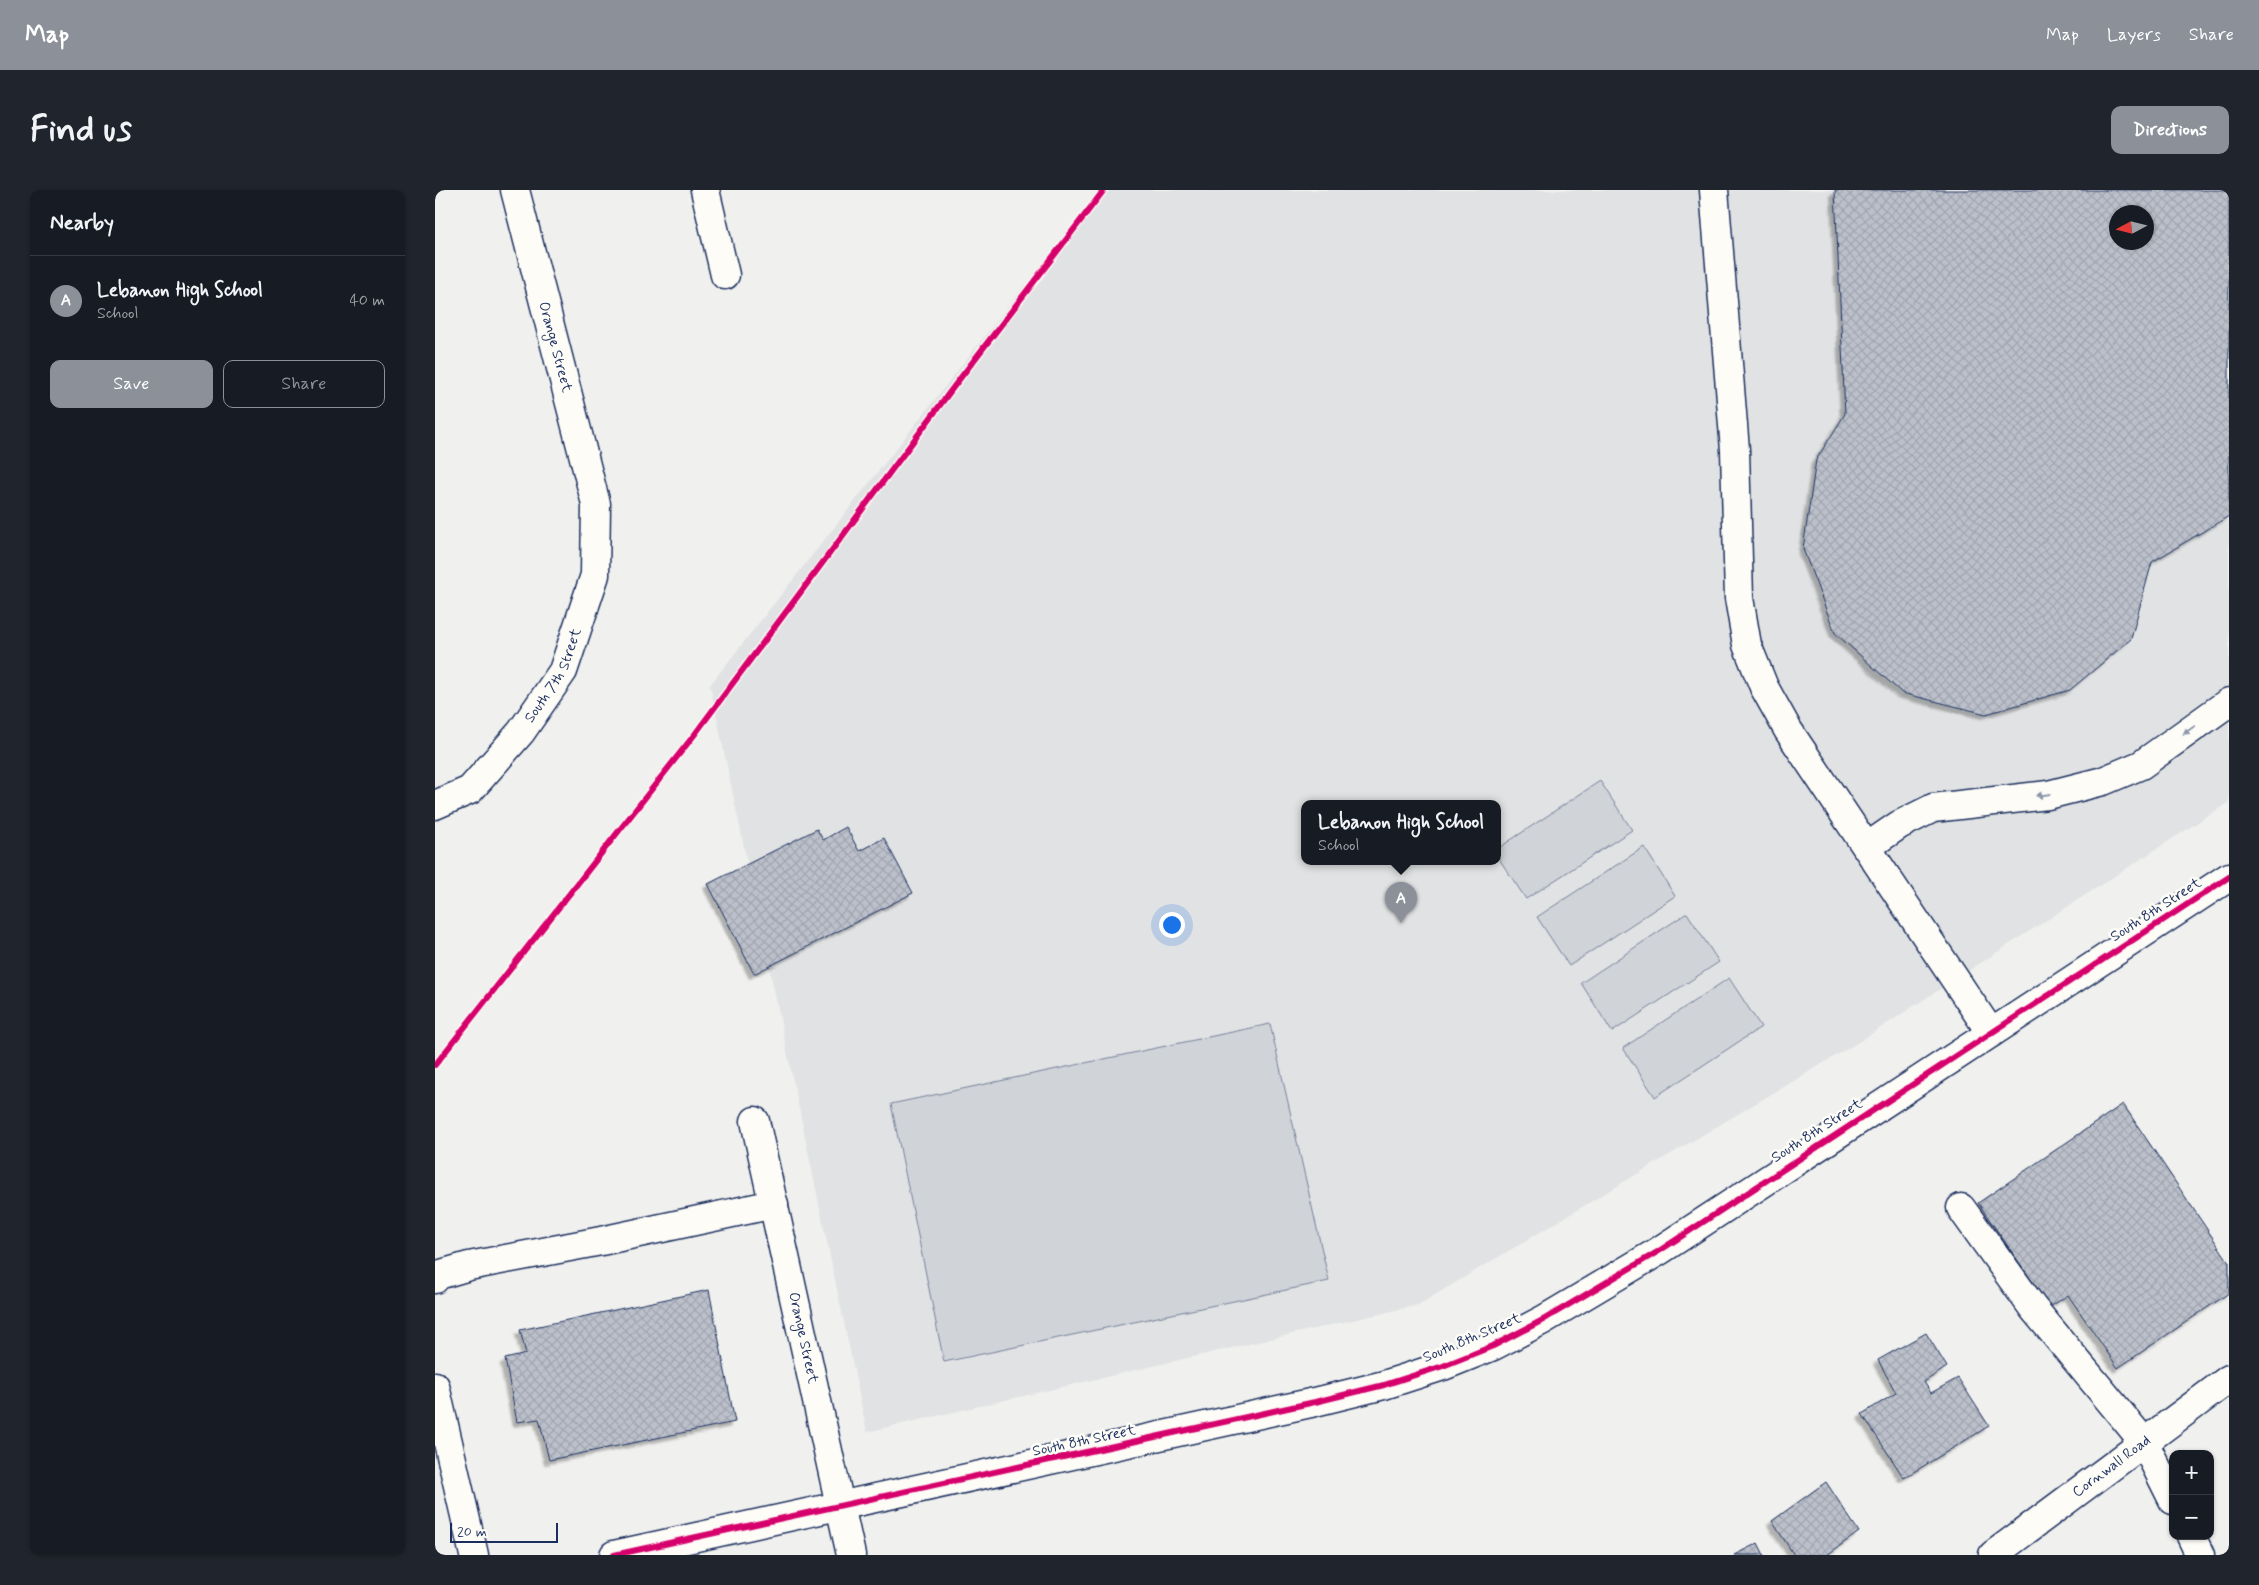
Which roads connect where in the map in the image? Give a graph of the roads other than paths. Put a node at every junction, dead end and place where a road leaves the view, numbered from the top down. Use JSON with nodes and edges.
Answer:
{"nodes":[{"id":1,"x":515,"y":190,"type":"edge"},
{"id":2,"x":705,"y":190,"type":"edge"},
{"id":3,"x":1714,"y":190,"type":"edge"},
{"id":4,"x":725,"y":275,"type":"dead end"},
{"id":5,"x":596,"y":504,"type":"joint"},
{"id":6,"x":2229,"y":702,"type":"edge"},
{"id":7,"x":435,"y":805,"type":"edge"},
{"id":8,"x":1867,"y":848,"type":"junction"},
{"id":9,"x":2229,"y":877,"type":"edge"},
{"id":10,"x":1991,"y":1033,"type":"junction"},
{"id":11,"x":755,"y":1121,"type":"dead end"},
{"id":12,"x":774,"y":1204,"type":"junction"},
{"id":13,"x":1961,"y":1208,"type":"dead end"},
{"id":14,"x":435,"y":1279,"type":"edge"},
{"id":15,"x":2229,"y":1379,"type":"edge"},
{"id":16,"x":435,"y":1386,"type":"edge"},
{"id":17,"x":2144,"y":1442,"type":"junction"},
{"id":18,"x":2170,"y":1495,"type":"edge"},
{"id":19,"x":841,"y":1507,"type":"junction"},
{"id":20,"x":2193,"y":1540,"type":"edge"},
{"id":21,"x":474,"y":1555,"type":"edge"},
{"id":22,"x":614,"y":1555,"type":"edge"},
{"id":23,"x":851,"y":1555,"type":"edge"},
{"id":24,"x":1993,"y":1555,"type":"edge"},
{"id":25,"x":2200,"y":1555,"type":"edge"}],
"edges":[{"from":1,"to":5,"type":"street","name":"Orange Street"},
{"from":2,"to":4,"type":"street"},
{"from":3,"to":8,"type":"street"},
{"from":5,"to":7,"type":"street","name":"South 7th Street"},
{"from":6,"to":8,"type":"street","one_way":true},
{"from":8,"to":10,"type":"street"},
{"from":9,"to":10,"type":"street","name":"South 8th Street"},
{"from":10,"to":19,"type":"street","name":"South 8th Street"},
{"from":11,"to":12,"type":"street","name":"Orange Street"},
{"from":12,"to":14,"type":"street"},
{"from":12,"to":19,"type":"street","name":"Orange Street"},
{"from":13,"to":17,"type":"street"},
{"from":15,"to":17,"type":"street","name":"Cornwall Road"},
{"from":16,"to":21,"type":"street"},
{"from":17,"to":18,"type":"street"},
{"from":17,"to":24,"type":"street","name":"Cornwall Road"},
{"from":19,"to":22,"type":"street","name":"South 8th Street"},
{"from":19,"to":23,"type":"street","name":"Orange Street"},
{"from":20,"to":25,"type":"street"}]}
